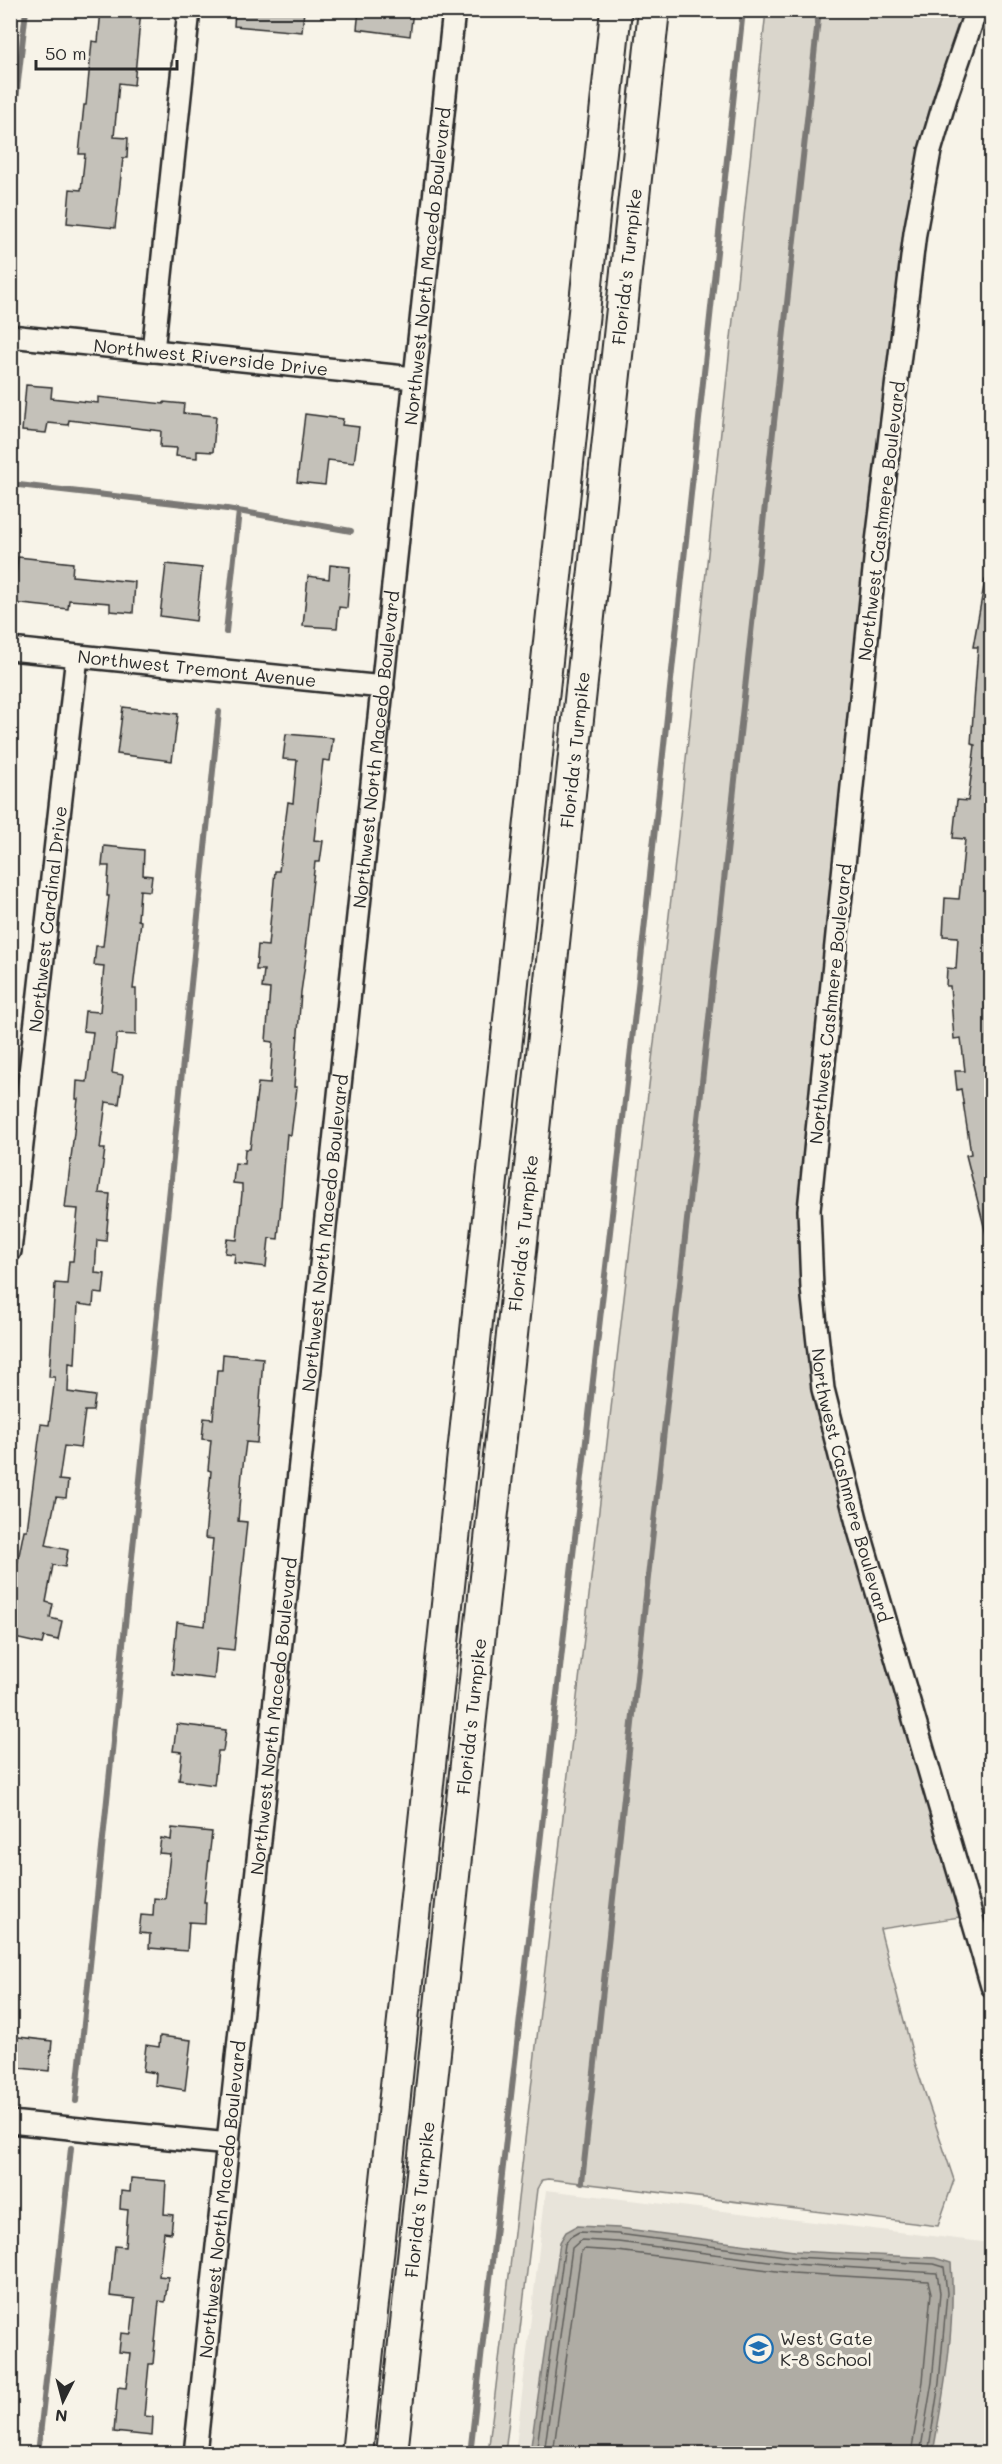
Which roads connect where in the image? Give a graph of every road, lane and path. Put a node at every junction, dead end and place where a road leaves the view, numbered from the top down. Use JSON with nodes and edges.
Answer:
{"nodes":[{"id":1,"x":189,"y":10,"type":"edge"},
{"id":2,"x":454,"y":10,"type":"edge"},
{"id":3,"x":616,"y":10,"type":"edge"},
{"id":4,"x":654,"y":10,"type":"edge"},
{"id":5,"x":976,"y":10,"type":"edge"},
{"id":6,"x":10,"y":336,"type":"edge"},
{"id":7,"x":153,"y":351,"type":"junction"},
{"id":8,"x":414,"y":378,"type":"junction"},
{"id":9,"x":10,"y":649,"type":"edge"},
{"id":10,"x":77,"y":656,"type":"junction"},
{"id":11,"x":383,"y":687,"type":"junction"},
{"id":12,"x":10,"y":1251,"type":"edge"},
{"id":13,"x":420,"y":1872,"type":"junction"},
{"id":14,"x":454,"y":1875,"type":"junction"},
{"id":15,"x":986,"y":1951,"type":"edge"},
{"id":16,"x":991,"y":1986,"type":"edge"},
{"id":17,"x":10,"y":2122,"type":"edge"},
{"id":18,"x":229,"y":2144,"type":"junction"},
{"id":19,"x":195,"y":2454,"type":"edge"},
{"id":20,"x":357,"y":2454,"type":"edge"},
{"id":21,"x":392,"y":2454,"type":"edge"}],
"edges":[{"from":1,"to":7,"type":"street"},
{"from":2,"to":8,"type":"street","name":"Northwest North Macedo Boulevard"},
{"from":3,"to":13,"type":"highway","name":"Florida's Turnpike"},
{"from":4,"to":14,"type":"highway","name":"Florida's Turnpike"},
{"from":5,"to":15,"type":"street","name":"Northwest Cashmere Boulevard"},
{"from":6,"to":7,"type":"street","name":"Northwest Riverside Drive"},
{"from":7,"to":8,"type":"street","name":"Northwest Riverside Drive"},
{"from":8,"to":11,"type":"street","name":"Northwest North Macedo Boulevard"},
{"from":9,"to":10,"type":"street","name":"Northwest Tremont Avenue"},
{"from":10,"to":11,"type":"street","name":"Northwest Tremont Avenue"},
{"from":10,"to":12,"type":"street","name":"Northwest Cardinal Drive"},
{"from":11,"to":18,"type":"street","name":"Northwest North Macedo Boulevard"},
{"from":13,"to":14,"type":"street"},
{"from":13,"to":20,"type":"highway","name":"Florida's Turnpike"},
{"from":14,"to":21,"type":"highway","name":"Florida's Turnpike"},
{"from":15,"to":16,"type":"street","name":"Northwest Cashmere Boulevard"},
{"from":17,"to":18,"type":"street"},
{"from":18,"to":19,"type":"street","name":"Northwest North Macedo Boulevard"}]}
